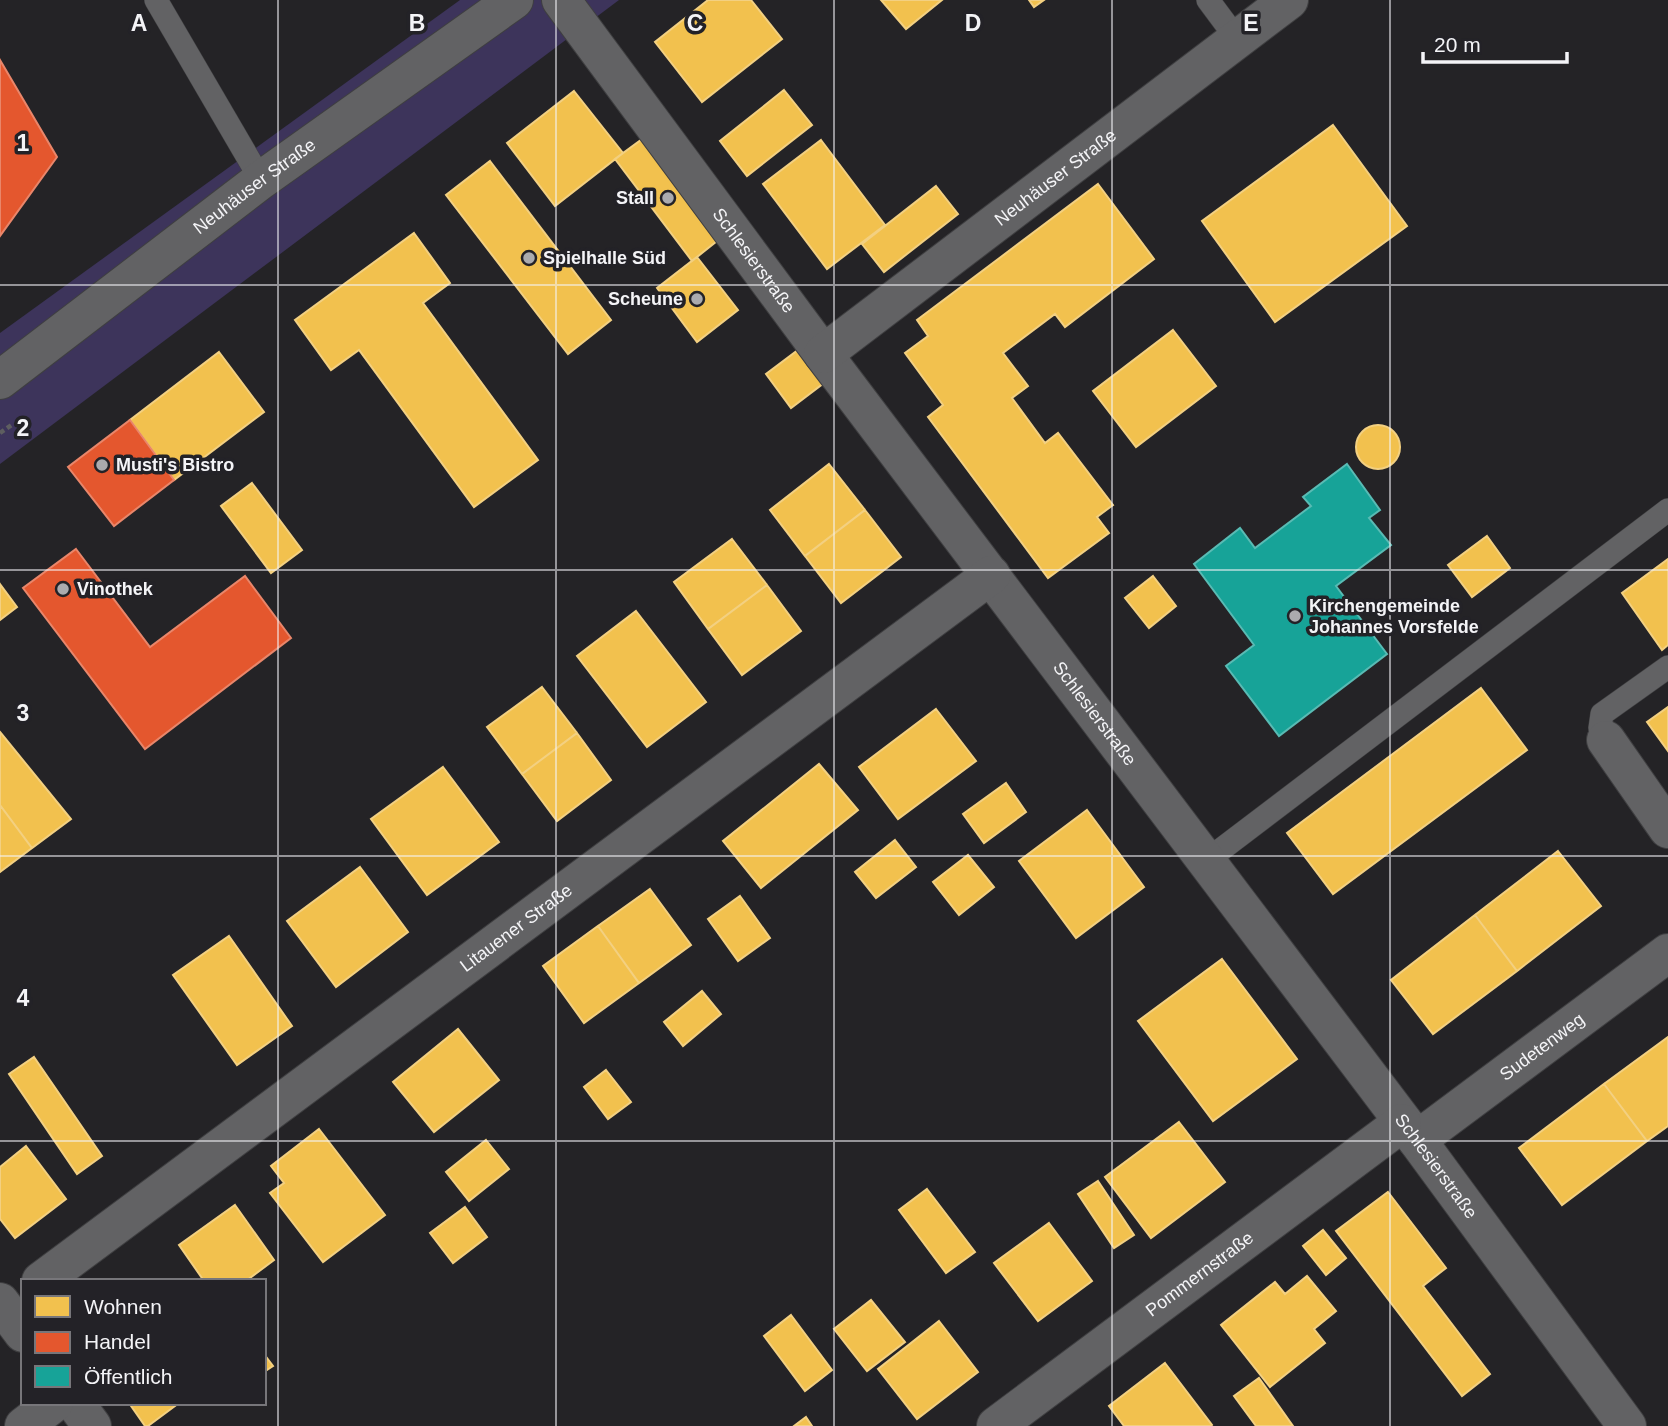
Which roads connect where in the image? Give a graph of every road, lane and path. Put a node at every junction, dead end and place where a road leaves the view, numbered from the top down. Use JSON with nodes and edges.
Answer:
{"nodes":[{"id":1,"x":156,"y":0,"type":"edge"},
{"id":2,"x":514,"y":0,"type":"edge"},
{"id":3,"x":561,"y":0,"type":"edge"},
{"id":4,"x":1208,"y":0,"type":"edge"},
{"id":5,"x":1289,"y":0,"type":"edge"},
{"id":6,"x":1237,"y":39,"type":"junction"},
{"id":7,"x":261,"y":180,"type":"junction"},
{"id":8,"x":823,"y":354,"type":"junction"},
{"id":9,"x":0,"y":380,"type":"edge"},
{"id":10,"x":1668,"y":510,"type":"edge"},
{"id":11,"x":991,"y":575,"type":"junction"},
{"id":12,"x":1668,"y":667,"type":"edge"},
{"id":13,"x":1606,"y":740,"type":"joint"},
{"id":14,"x":1668,"y":829,"type":"edge"},
{"id":15,"x":1206,"y":861,"type":"junction"},
{"id":16,"x":1668,"y":953,"type":"edge"},
{"id":17,"x":1410,"y":1131,"type":"junction"},
{"id":18,"x":44,"y":1279,"type":"edge"},
{"id":19,"x":51,"y":1405,"type":"edge"},
{"id":20,"x":76,"y":1405,"type":"edge"},
{"id":21,"x":24,"y":1426,"type":"edge"},
{"id":22,"x":92,"y":1426,"type":"edge"},
{"id":23,"x":996,"y":1426,"type":"edge"},
{"id":24,"x":1627,"y":1426,"type":"edge"}],
"edges":[{"from":1,"to":7,"type":"lane"},
{"from":2,"to":7,"type":"street","name":"Neuhäuser Straße"},
{"from":3,"to":8,"type":"street","name":"Schlesierstraße"},
{"from":4,"to":6,"type":"lane"},
{"from":5,"to":6,"type":"street","name":"Neuhäuser Straße"},
{"from":6,"to":8,"type":"street","name":"Neuhäuser Straße"},
{"from":7,"to":9,"type":"street","name":"Neuhäuser Straße"},
{"from":8,"to":11,"type":"street","name":"Schlesierstraße"},
{"from":10,"to":15,"type":"lane"},
{"from":11,"to":15,"type":"street","name":"Schlesierstraße"},
{"from":11,"to":18,"type":"street","name":"Litauener Straße"},
{"from":12,"to":13,"type":"lane"},
{"from":13,"to":14,"type":"street"},
{"from":15,"to":17,"type":"street","name":"Schlesierstraße"},
{"from":16,"to":17,"type":"street","name":"Sudetenweg"},
{"from":17,"to":23,"type":"street","name":"Pommernstraße"},
{"from":17,"to":24,"type":"street","name":"Schlesierstraße"},
{"from":19,"to":21,"type":"street"},
{"from":20,"to":22,"type":"street"}]}
